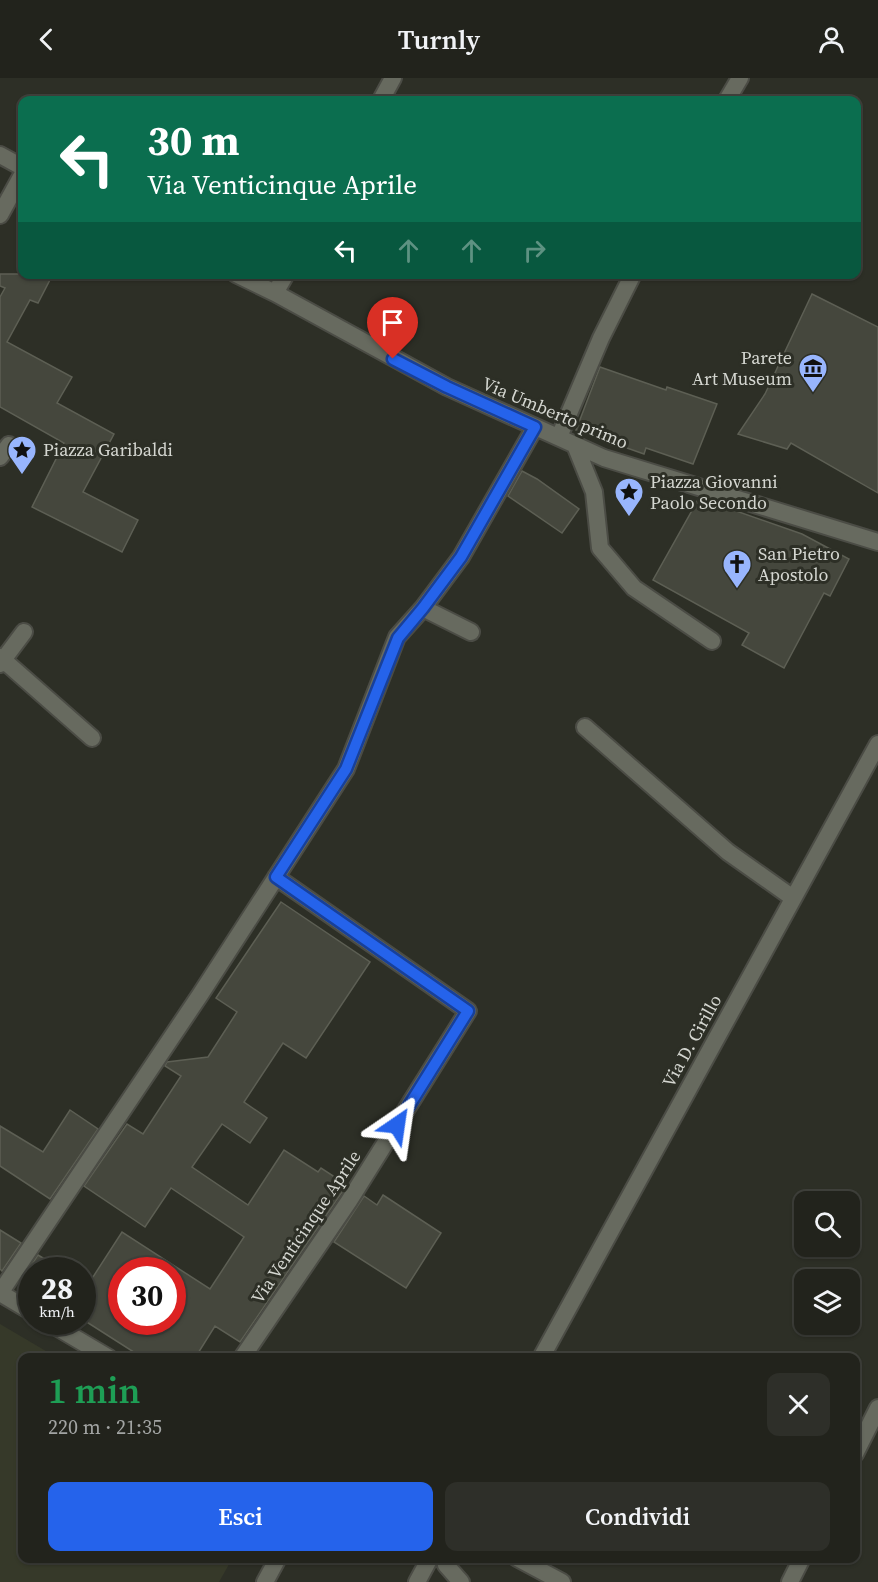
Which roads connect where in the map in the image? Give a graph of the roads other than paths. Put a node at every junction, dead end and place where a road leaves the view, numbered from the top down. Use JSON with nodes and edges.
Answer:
{"nodes":[{"id":1,"x":393,"y":78,"type":"edge"},
{"id":2,"x":740,"y":78,"type":"edge"},
{"id":3,"x":383,"y":96,"type":"edge"},
{"id":4,"x":729,"y":96,"type":"edge"},
{"id":5,"x":0,"y":154,"type":"edge"},
{"id":6,"x":18,"y":164,"type":"edge"},
{"id":7,"x":18,"y":183,"type":"edge"},
{"id":8,"x":0,"y":215,"type":"edge"},
{"id":9,"x":247,"y":279,"type":"edge"},
{"id":10,"x":283,"y":279,"type":"edge"},
{"id":11,"x":630,"y":279,"type":"edge"},
{"id":12,"x":276,"y":293,"type":"junction"},
{"id":13,"x":535,"y":427,"type":"junction"},
{"id":14,"x":559,"y":437,"type":"junction"},
{"id":15,"x":575,"y":445,"type":"junction"},
{"id":16,"x":878,"y":542,"type":"edge"},
{"id":17,"x":423,"y":608,"type":"junction"},
{"id":18,"x":24,"y":632,"type":"dead end"},
{"id":19,"x":471,"y":632,"type":"dead end"},
{"id":20,"x":712,"y":641,"type":"dead end"},
{"id":21,"x":1,"y":660,"type":"edge"},
{"id":22,"x":585,"y":727,"type":"dead end"},
{"id":23,"x":92,"y":738,"type":"dead end"},
{"id":24,"x":878,"y":744,"type":"edge"},
{"id":25,"x":276,"y":877,"type":"junction"},
{"id":26,"x":794,"y":898,"type":"junction"},
{"id":27,"x":0,"y":1293,"type":"edge"},
{"id":28,"x":18,"y":1304,"type":"edge"},
{"id":29,"x":70,"y":1335,"type":"edge"},
{"id":30,"x":101,"y":1353,"type":"edge"},
{"id":31,"x":245,"y":1353,"type":"edge"},
{"id":32,"x":544,"y":1353,"type":"edge"},
{"id":33,"x":878,"y":1408,"type":"edge"},
{"id":34,"x":860,"y":1444,"type":"edge"},
{"id":35,"x":275,"y":1563,"type":"edge"},
{"id":36,"x":427,"y":1563,"type":"edge"},
{"id":37,"x":446,"y":1563,"type":"edge"},
{"id":38,"x":526,"y":1563,"type":"edge"},
{"id":39,"x":801,"y":1563,"type":"edge"},
{"id":40,"x":796,"y":1580,"type":"edge"},
{"id":41,"x":264,"y":1582,"type":"edge"},
{"id":42,"x":417,"y":1582,"type":"edge"},
{"id":43,"x":461,"y":1582,"type":"edge"},
{"id":44,"x":562,"y":1582,"type":"edge"}],
"edges":[{"from":1,"to":3,"type":"street"},
{"from":2,"to":4,"type":"street"},
{"from":5,"to":6,"type":"street"},
{"from":7,"to":8,"type":"street"},
{"from":9,"to":12,"type":"street","name":"Via Umberto primo"},
{"from":10,"to":12,"type":"street"},
{"from":11,"to":14,"type":"street"},
{"from":12,"to":13,"type":"street","name":"Via Umberto primo"},
{"from":13,"to":14,"type":"street","name":"Via Umberto primo"},
{"from":13,"to":17,"type":"street"},
{"from":14,"to":15,"type":"street","name":"Via Umberto primo"},
{"from":15,"to":16,"type":"street","name":"Via Umberto primo"},
{"from":15,"to":20,"type":"street","name":"Via Umberto primo"},
{"from":17,"to":19,"type":"street"},
{"from":17,"to":25,"type":"street"},
{"from":18,"to":21,"type":"street"},
{"from":21,"to":23,"type":"street"},
{"from":22,"to":26,"type":"street"},
{"from":24,"to":26,"type":"street","name":"Via D. Cirillo"},
{"from":25,"to":27,"type":"street"},
{"from":25,"to":31,"type":"street","name":"Via Venticinque Aprile"},
{"from":26,"to":32,"type":"street","name":"Via D. Cirillo"},
{"from":27,"to":28,"type":"street"},
{"from":29,"to":30,"type":"street"},
{"from":33,"to":34,"type":"street"},
{"from":35,"to":41,"type":"street"},
{"from":36,"to":42,"type":"street"},
{"from":37,"to":43,"type":"street"},
{"from":38,"to":44,"type":"street"},
{"from":39,"to":40,"type":"street"}]}
